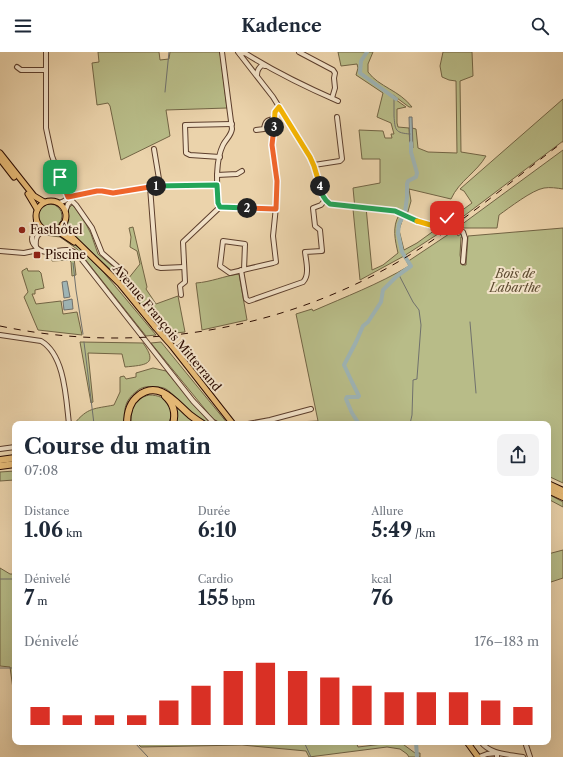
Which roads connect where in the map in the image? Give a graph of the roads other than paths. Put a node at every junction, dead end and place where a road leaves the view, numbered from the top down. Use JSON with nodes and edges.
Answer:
{"nodes":[{"id":1,"x":46,"y":52,"type":"edge"},
{"id":2,"x":222,"y":52,"type":"edge"},
{"id":3,"x":299,"y":52,"type":"edge"},
{"id":4,"x":239,"y":53,"type":"edge"},
{"id":5,"x":266,"y":66,"type":"junction"},
{"id":6,"x":17,"y":67,"type":"dead end"},
{"id":7,"x":45,"y":70,"type":"junction"},
{"id":8,"x":257,"y":75,"type":"junction"},
{"id":9,"x":332,"y":98,"type":"junction"},
{"id":10,"x":338,"y":100,"type":"dead end"},
{"id":11,"x":279,"y":107,"type":"junction"},
{"id":12,"x":337,"y":117,"type":"dead end"},
{"id":13,"x":274,"y":119,"type":"junction"},
{"id":14,"x":232,"y":124,"type":"junction"},
{"id":15,"x":256,"y":130,"type":"dead end"},
{"id":16,"x":154,"y":149,"type":"dead end"},
{"id":17,"x":0,"y":153,"type":"edge"},
{"id":18,"x":220,"y":157,"type":"junction"},
{"id":19,"x":0,"y":159,"type":"edge"},
{"id":20,"x":314,"y":166,"type":"junction"},
{"id":21,"x":242,"y":172,"type":"dead end"},
{"id":22,"x":217,"y":175,"type":"junction"},
{"id":23,"x":160,"y":185,"type":"junction"},
{"id":24,"x":217,"y":185,"type":"junction"},
{"id":25,"x":150,"y":187,"type":"junction"},
{"id":26,"x":70,"y":199,"type":"junction"},
{"id":27,"x":325,"y":200,"type":"junction"},
{"id":28,"x":44,"y":202,"type":"junction"},
{"id":29,"x":59,"y":203,"type":"junction"},
{"id":30,"x":220,"y":207,"type":"junction"},
{"id":31,"x":37,"y":209,"type":"junction"},
{"id":32,"x":276,"y":209,"type":"junction"},
{"id":33,"x":65,"y":212,"type":"junction"},
{"id":34,"x":36,"y":221,"type":"junction"},
{"id":35,"x":453,"y":222,"type":"dead end"},
{"id":36,"x":64,"y":224,"type":"junction"},
{"id":37,"x":45,"y":230,"type":"junction"},
{"id":38,"x":56,"y":230,"type":"junction"},
{"id":39,"x":458,"y":230,"type":"tunnel mouth"},
{"id":40,"x":32,"y":239,"type":"junction"},
{"id":41,"x":83,"y":248,"type":"junction"},
{"id":42,"x":37,"y":249,"type":"junction"},
{"id":43,"x":0,"y":251,"type":"edge"},
{"id":44,"x":14,"y":253,"type":"junction"},
{"id":45,"x":463,"y":262,"type":"dead end"},
{"id":46,"x":184,"y":266,"type":"junction"},
{"id":47,"x":242,"y":270,"type":"junction"},
{"id":48,"x":125,"y":273,"type":"dead end"},
{"id":49,"x":181,"y":295,"type":"dead end"},
{"id":50,"x":0,"y":335,"type":"edge"},
{"id":51,"x":156,"y":391,"type":"junction"},
{"id":52,"x":311,"y":409,"type":"dead end"},
{"id":53,"x":69,"y":421,"type":"edge"},
{"id":54,"x":128,"y":421,"type":"edge"},
{"id":55,"x":174,"y":421,"type":"edge"},
{"id":56,"x":198,"y":421,"type":"edge"},
{"id":57,"x":212,"y":421,"type":"edge"},
{"id":58,"x":231,"y":421,"type":"edge"},
{"id":59,"x":264,"y":421,"type":"edge"},
{"id":60,"x":12,"y":447,"type":"edge"},
{"id":61,"x":0,"y":449,"type":"edge"},
{"id":62,"x":12,"y":458,"type":"edge"},
{"id":63,"x":0,"y":460,"type":"edge"},
{"id":64,"x":12,"y":465,"type":"edge"},
{"id":65,"x":0,"y":467,"type":"edge"},
{"id":66,"x":12,"y":468,"type":"edge"},
{"id":67,"x":551,"y":485,"type":"edge"},
{"id":68,"x":551,"y":491,"type":"edge"},
{"id":69,"x":563,"y":491,"type":"edge"},
{"id":70,"x":563,"y":497,"type":"edge"},
{"id":71,"x":469,"y":745,"type":"edge"},
{"id":72,"x":483,"y":745,"type":"edge"},
{"id":73,"x":526,"y":745,"type":"edge"},
{"id":74,"x":497,"y":755,"type":"edge"},
{"id":75,"x":479,"y":757,"type":"edge"},
{"id":76,"x":523,"y":757,"type":"edge"},
{"id":77,"x":530,"y":757,"type":"edge"}],
"edges":[{"from":1,"to":7,"type":"street"},
{"from":2,"to":14,"type":"street"},
{"from":3,"to":9,"type":"street"},
{"from":4,"to":5,"type":"street"},
{"from":4,"to":8,"type":"street"},
{"from":5,"to":8,"type":"street"},
{"from":5,"to":9,"type":"street"},
{"from":6,"to":7,"type":"street"},
{"from":7,"to":26,"type":"street"},
{"from":8,"to":11,"type":"street"},
{"from":9,"to":10,"type":"street"},
{"from":11,"to":13,"type":"street"},
{"from":11,"to":20,"type":"street"},
{"from":12,"to":20,"type":"street"},
{"from":13,"to":15,"type":"street"},
{"from":13,"to":32,"type":"street"},
{"from":14,"to":18,"type":"street"},
{"from":14,"to":18,"type":"street"},
{"from":16,"to":23,"type":"street"},
{"from":17,"to":28,"type":"main road"},
{"from":18,"to":22,"type":"street"},
{"from":19,"to":31,"type":"main road"},
{"from":20,"to":27,"type":"street"},
{"from":21,"to":22,"type":"street"},
{"from":22,"to":24,"type":"street"},
{"from":23,"to":24,"type":"street"},
{"from":23,"to":25,"type":"street"},
{"from":24,"to":30,"type":"street"},
{"from":25,"to":26,"type":"street"},
{"from":25,"to":46,"type":"street"},
{"from":26,"to":29,"type":"street"},
{"from":26,"to":33,"type":"street"},
{"from":26,"to":48,"type":"street"},
{"from":27,"to":35,"type":"street"},
{"from":27,"to":47,"type":"street"},
{"from":28,"to":29,"type":"main road"},
{"from":28,"to":31,"type":"main road"},
{"from":29,"to":33,"type":"main road"},
{"from":30,"to":32,"type":"street"},
{"from":30,"to":46,"type":"street"},
{"from":31,"to":34,"type":"main road"},
{"from":32,"to":47,"type":"street"},
{"from":33,"to":36,"type":"main road"},
{"from":34,"to":37,"type":"main road"},
{"from":34,"to":40,"type":"street"},
{"from":36,"to":38,"type":"main road"},
{"from":36,"to":41,"type":"main road","name":"Avenue François Mitterrand"},
{"from":37,"to":38,"type":"main road"},
{"from":37,"to":42,"type":"street"},
{"from":38,"to":41,"type":"main road","name":"Avenue François Mitterrand"},
{"from":39,"to":45,"type":"street"},
{"from":40,"to":42,"type":"street"},
{"from":40,"to":44,"type":"street"},
{"from":41,"to":58,"type":"main road","name":"Avenue François Mitterrand","bridge":true},
{"from":42,"to":44,"type":"street"},
{"from":42,"to":57,"type":"street"},
{"from":43,"to":44,"type":"street"},
{"from":46,"to":49,"type":"street"},
{"from":47,"to":47,"type":"street"},
{"from":50,"to":53,"type":"street"},
{"from":51,"to":54,"type":"highway"},
{"from":51,"to":55,"type":"highway"},
{"from":51,"to":56,"type":"highway"},
{"from":52,"to":59,"type":"street"},
{"from":60,"to":61,"type":"street"},
{"from":62,"to":63,"type":"highway"},
{"from":64,"to":65,"type":"highway"},
{"from":65,"to":66,"type":"highway"},
{"from":67,"to":69,"type":"highway"},
{"from":68,"to":70,"type":"highway"},
{"from":71,"to":75,"type":"main road"},
{"from":72,"to":74,"type":"street"},
{"from":73,"to":77,"type":"street"},
{"from":74,"to":75,"type":"street"},
{"from":74,"to":76,"type":"street"}]}
